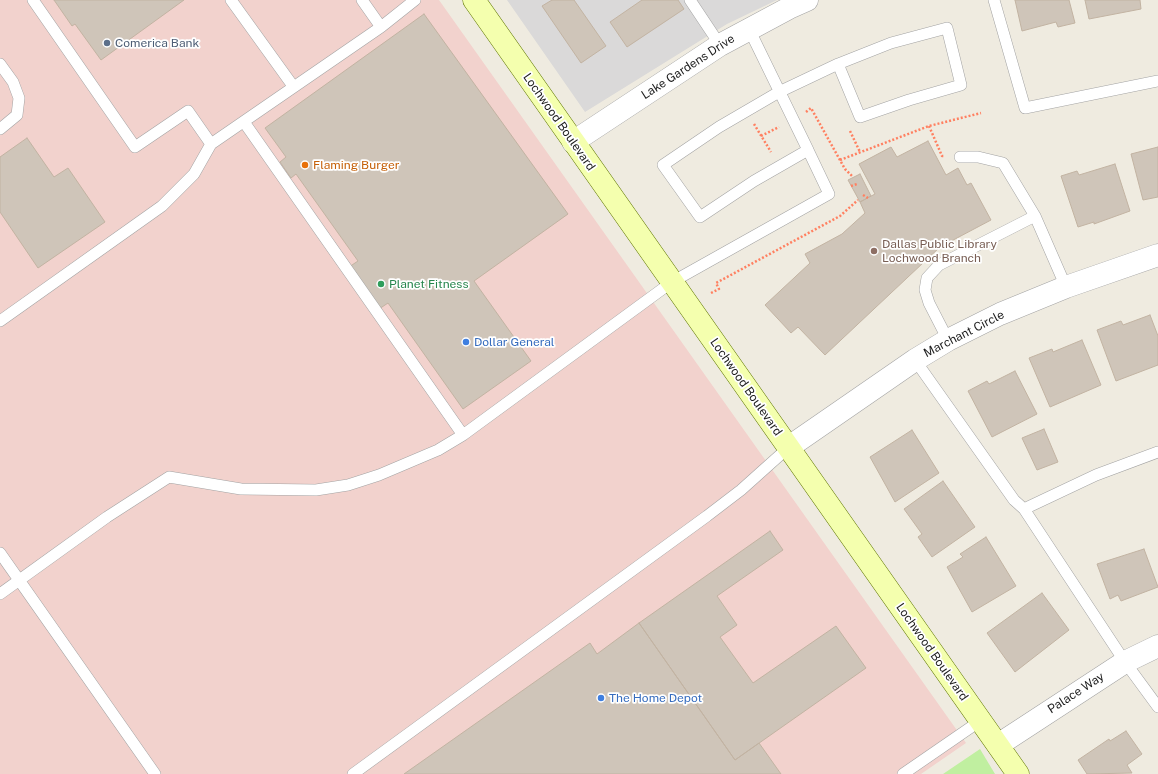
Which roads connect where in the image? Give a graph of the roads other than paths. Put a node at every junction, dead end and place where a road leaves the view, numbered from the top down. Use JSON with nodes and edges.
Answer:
{"nodes":[{"id":1,"x":33,"y":0,"type":"edge"},
{"id":2,"x":231,"y":0,"type":"edge"},
{"id":3,"x":362,"y":0,"type":"edge"},
{"id":4,"x":415,"y":0,"type":"edge"},
{"id":5,"x":474,"y":0,"type":"edge"},
{"id":6,"x":690,"y":0,"type":"edge"},
{"id":7,"x":807,"y":0,"type":"edge"},
{"id":8,"x":994,"y":0,"type":"edge"},
{"id":9,"x":381,"y":26,"type":"junction"},
{"id":10,"x":749,"y":30,"type":"junction"},
{"id":11,"x":720,"y":45,"type":"junction"},
{"id":12,"x":0,"y":64,"type":"edge"},
{"id":13,"x":838,"y":64,"type":"junction"},
{"id":14,"x":1158,"y":81,"type":"edge"},
{"id":15,"x":293,"y":86,"type":"junction"},
{"id":16,"x":779,"y":92,"type":"junction"},
{"id":17,"x":244,"y":122,"type":"junction"},
{"id":18,"x":0,"y":129,"type":"edge"},
{"id":19,"x":573,"y":142,"type":"junction"},
{"id":20,"x":211,"y":144,"type":"junction"},
{"id":21,"x":808,"y":150,"type":"junction"},
{"id":22,"x":960,"y":157,"type":"dead end"},
{"id":23,"x":1035,"y":216,"type":"junction"},
{"id":24,"x":1158,"y":255,"type":"edge"},
{"id":25,"x":672,"y":282,"type":"junction"},
{"id":26,"x":1066,"y":287,"type":"junction"},
{"id":27,"x":0,"y":321,"type":"edge"},
{"id":28,"x":948,"y":340,"type":"junction"},
{"id":29,"x":915,"y":360,"type":"junction"},
{"id":30,"x":463,"y":435,"type":"junction"},
{"id":31,"x":788,"y":447,"type":"junction"},
{"id":32,"x":1158,"y":452,"type":"edge"},
{"id":33,"x":1024,"y":509,"type":"junction"},
{"id":34,"x":0,"y":553,"type":"edge"},
{"id":35,"x":18,"y":580,"type":"junction"},
{"id":36,"x":0,"y":594,"type":"edge"},
{"id":37,"x":1158,"y":646,"type":"edge"},
{"id":38,"x":1126,"y":662,"type":"junction"},
{"id":39,"x":1158,"y":707,"type":"edge"},
{"id":40,"x":980,"y":721,"type":"junction"},
{"id":41,"x":998,"y":745,"type":"junction"},
{"id":42,"x":155,"y":774,"type":"edge"},
{"id":43,"x":353,"y":774,"type":"edge"},
{"id":44,"x":903,"y":774,"type":"edge"},
{"id":45,"x":1018,"y":774,"type":"edge"}],
"edges":[{"from":1,"to":20,"type":"lane"},
{"from":2,"to":15,"type":"lane"},
{"from":3,"to":9,"type":"lane"},
{"from":4,"to":9,"type":"lane"},
{"from":5,"to":19,"type":"street","name":"Lochwood Boulevard"},
{"from":6,"to":11,"type":"lane"},
{"from":7,"to":10,"type":"street","name":"Lake Gardens Drive"},
{"from":8,"to":14,"type":"lane"},
{"from":9,"to":15,"type":"lane"},
{"from":10,"to":11,"type":"street","name":"Lake Gardens Drive"},
{"from":10,"to":16,"type":"lane"},
{"from":11,"to":19,"type":"street","name":"Lake Gardens Drive"},
{"from":12,"to":18,"type":"lane"},
{"from":13,"to":13,"type":"lane"},
{"from":13,"to":16,"type":"lane"},
{"from":15,"to":17,"type":"lane"},
{"from":16,"to":21,"type":"lane"},
{"from":16,"to":21,"type":"lane"},
{"from":17,"to":20,"type":"lane"},
{"from":17,"to":30,"type":"lane"},
{"from":19,"to":25,"type":"street","name":"Lochwood Boulevard"},
{"from":20,"to":27,"type":"lane"},
{"from":21,"to":25,"type":"lane"},
{"from":22,"to":23,"type":"lane"},
{"from":23,"to":26,"type":"lane"},
{"from":23,"to":28,"type":"lane"},
{"from":24,"to":26,"type":"street","name":"Marchant Circle"},
{"from":25,"to":30,"type":"lane"},
{"from":25,"to":31,"type":"street","name":"Lochwood Boulevard"},
{"from":26,"to":28,"type":"street","name":"Marchant Circle"},
{"from":28,"to":29,"type":"street","name":"Marchant Circle"},
{"from":29,"to":31,"type":"street","name":"Marchant Circle"},
{"from":29,"to":33,"type":"lane"},
{"from":30,"to":35,"type":"lane"},
{"from":31,"to":40,"type":"street","name":"Lochwood Boulevard"},
{"from":31,"to":43,"type":"lane"},
{"from":32,"to":33,"type":"lane"},
{"from":33,"to":38,"type":"lane"},
{"from":34,"to":35,"type":"lane"},
{"from":35,"to":36,"type":"lane"},
{"from":35,"to":42,"type":"lane"},
{"from":37,"to":38,"type":"street","name":"Palace Way"},
{"from":38,"to":39,"type":"lane"},
{"from":38,"to":41,"type":"street","name":"Palace Way"},
{"from":40,"to":41,"type":"street","name":"Lochwood Boulevard"},
{"from":40,"to":44,"type":"lane"},
{"from":41,"to":45,"type":"street","name":"Lochwood Boulevard"}]}
